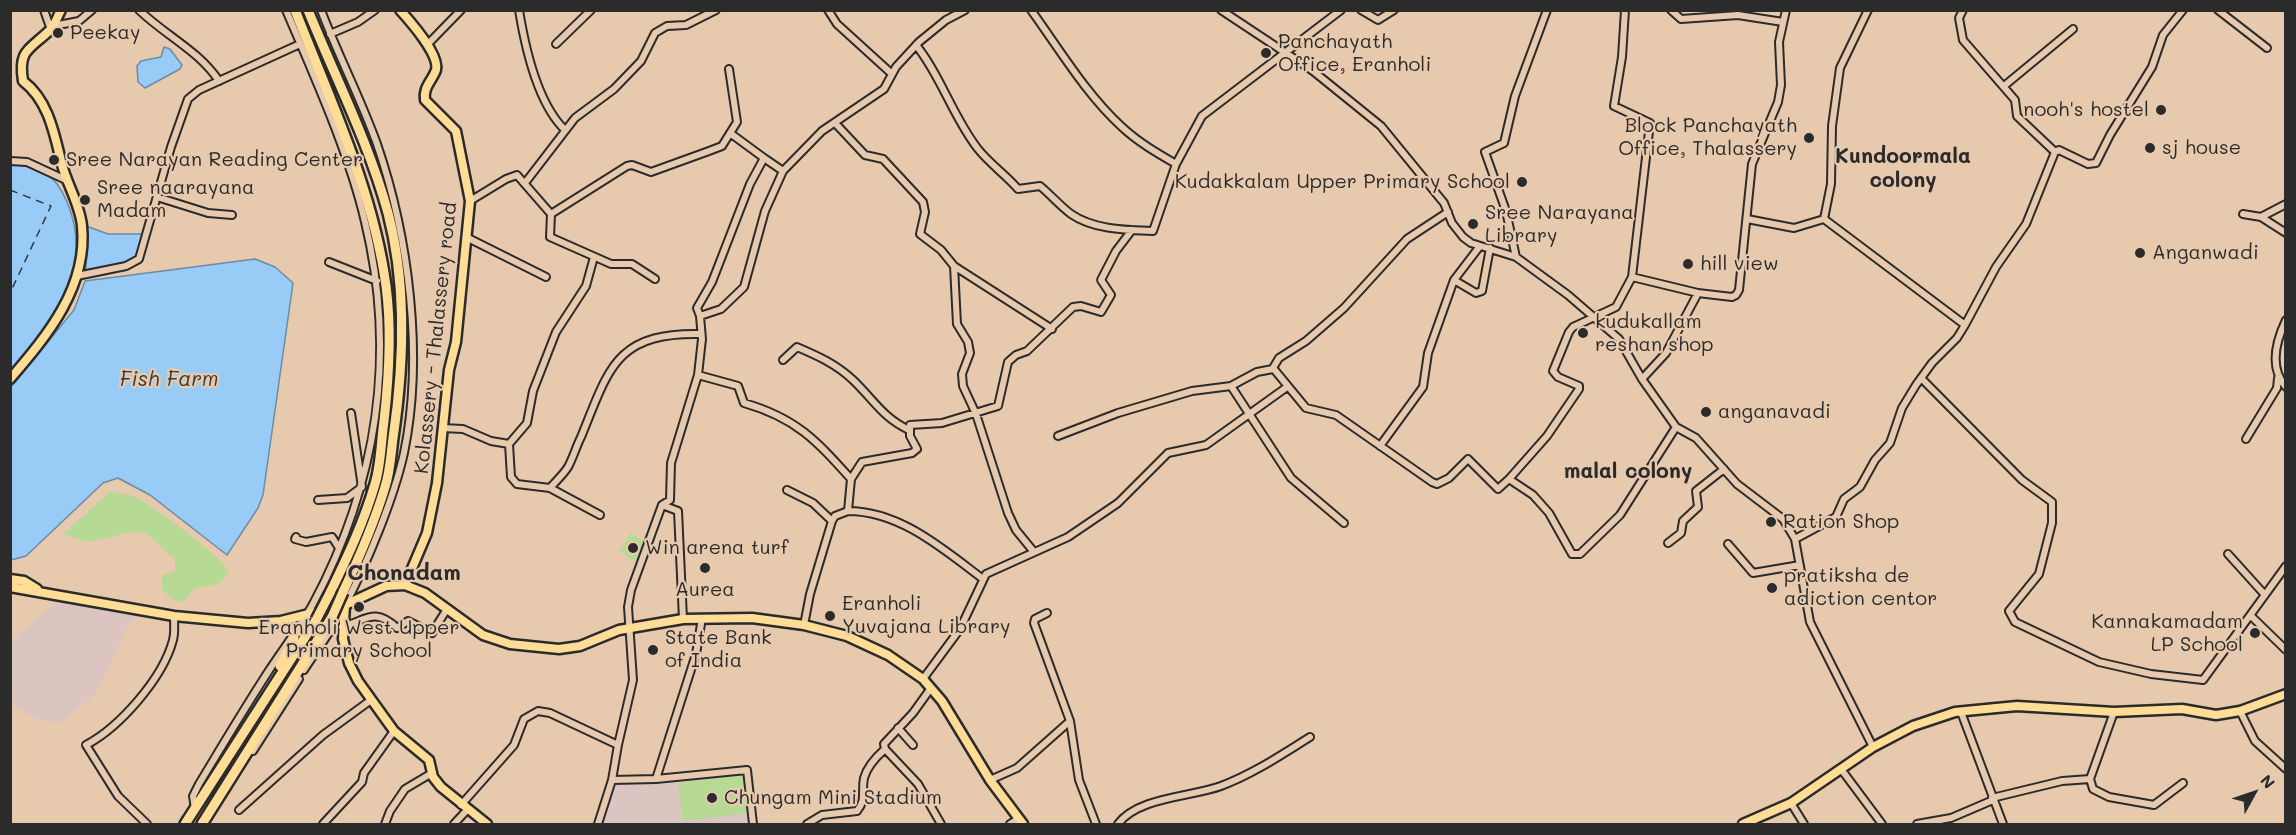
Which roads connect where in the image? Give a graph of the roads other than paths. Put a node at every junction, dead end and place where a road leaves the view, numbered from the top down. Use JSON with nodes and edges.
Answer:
{"nodes":[{"id":1,"x":44,"y":10,"type":"edge"},
{"id":2,"x":61,"y":10,"type":"edge"},
{"id":3,"x":92,"y":10,"type":"edge"},
{"id":4,"x":139,"y":10,"type":"edge"},
{"id":5,"x":286,"y":10,"type":"edge"},
{"id":6,"x":295,"y":10,"type":"edge"},
{"id":7,"x":308,"y":10,"type":"edge"},
{"id":8,"x":321,"y":10,"type":"edge"},
{"id":9,"x":375,"y":10,"type":"edge"},
{"id":10,"x":400,"y":10,"type":"edge"},
{"id":11,"x":461,"y":10,"type":"edge"},
{"id":12,"x":519,"y":10,"type":"edge"},
{"id":13,"x":591,"y":10,"type":"edge"},
{"id":14,"x":716,"y":10,"type":"edge"},
{"id":15,"x":828,"y":10,"type":"edge"},
{"id":16,"x":965,"y":10,"type":"edge"},
{"id":17,"x":1031,"y":10,"type":"edge"},
{"id":18,"x":1221,"y":10,"type":"edge"},
{"id":19,"x":1341,"y":10,"type":"edge"},
{"id":20,"x":1361,"y":10,"type":"edge"},
{"id":21,"x":1394,"y":10,"type":"edge"},
{"id":22,"x":1547,"y":10,"type":"edge"},
{"id":23,"x":1625,"y":10,"type":"edge"},
{"id":24,"x":1671,"y":10,"type":"edge"},
{"id":25,"x":1786,"y":10,"type":"edge"},
{"id":26,"x":1868,"y":10,"type":"edge"},
{"id":27,"x":1963,"y":10,"type":"edge"},
{"id":28,"x":2183,"y":10,"type":"edge"},
{"id":29,"x":2218,"y":10,"type":"edge"},
{"id":30,"x":1783,"y":22,"type":"junction"},
{"id":31,"x":52,"y":28,"type":"junction"},
{"id":32,"x":2073,"y":29,"type":"dead end"},
{"id":33,"x":330,"y":34,"type":"junction"},
{"id":34,"x":300,"y":44,"type":"junction"},
{"id":35,"x":556,"y":44,"type":"dead end"},
{"id":36,"x":427,"y":45,"type":"junction"},
{"id":37,"x":916,"y":45,"type":"junction"},
{"id":38,"x":2267,"y":48,"type":"dead end"},
{"id":39,"x":1285,"y":52,"type":"junction"},
{"id":40,"x":729,"y":69,"type":"dead end"},
{"id":41,"x":892,"y":74,"type":"junction"},
{"id":42,"x":219,"y":81,"type":"junction"},
{"id":43,"x":2004,"y":86,"type":"junction"},
{"id":44,"x":835,"y":123,"type":"junction"},
{"id":45,"x":565,"y":130,"type":"junction"},
{"id":46,"x":730,"y":133,"type":"junction"},
{"id":47,"x":2055,"y":152,"type":"junction"},
{"id":48,"x":764,"y":158,"type":"junction"},
{"id":49,"x":10,"y":161,"type":"edge"},
{"id":50,"x":1176,"y":164,"type":"junction"},
{"id":51,"x":783,"y":171,"type":"junction"},
{"id":52,"x":66,"y":180,"type":"junction"},
{"id":53,"x":525,"y":183,"type":"junction"},
{"id":54,"x":158,"y":197,"type":"junction"},
{"id":55,"x":470,"y":201,"type":"junction"},
{"id":56,"x":2286,"y":204,"type":"edge"},
{"id":57,"x":1448,"y":212,"type":"junction"},
{"id":58,"x":551,"y":214,"type":"junction"},
{"id":59,"x":2243,"y":214,"type":"dead end"},
{"id":60,"x":232,"y":215,"type":"dead end"},
{"id":61,"x":2261,"y":217,"type":"junction"},
{"id":62,"x":1747,"y":219,"type":"junction"},
{"id":63,"x":1824,"y":219,"type":"junction"},
{"id":64,"x":1132,"y":230,"type":"junction"},
{"id":65,"x":2286,"y":233,"type":"edge"},
{"id":66,"x":466,"y":237,"type":"junction"},
{"id":67,"x":1480,"y":246,"type":"junction"},
{"id":68,"x":1490,"y":248,"type":"junction"},
{"id":69,"x":594,"y":257,"type":"junction"},
{"id":70,"x":1516,"y":257,"type":"junction"},
{"id":71,"x":329,"y":262,"type":"dead end"},
{"id":72,"x":954,"y":266,"type":"junction"},
{"id":73,"x":76,"y":276,"type":"junction"},
{"id":74,"x":546,"y":277,"type":"dead end"},
{"id":75,"x":1632,"y":277,"type":"junction"},
{"id":76,"x":655,"y":279,"type":"dead end"},
{"id":77,"x":1454,"y":280,"type":"junction"},
{"id":78,"x":377,"y":281,"type":"junction"},
{"id":79,"x":1698,"y":293,"type":"junction"},
{"id":80,"x":700,"y":316,"type":"junction"},
{"id":81,"x":1595,"y":318,"type":"junction"},
{"id":82,"x":2286,"y":321,"type":"edge"},
{"id":83,"x":1965,"y":325,"type":"junction"},
{"id":84,"x":1052,"y":329,"type":"junction"},
{"id":85,"x":701,"y":334,"type":"junction"},
{"id":86,"x":783,"y":360,"type":"dead end"},
{"id":87,"x":1273,"y":369,"type":"junction"},
{"id":88,"x":698,"y":375,"type":"junction"},
{"id":89,"x":1921,"y":378,"type":"junction"},
{"id":90,"x":2278,"y":378,"type":"junction"},
{"id":91,"x":10,"y":379,"type":"edge"},
{"id":92,"x":1642,"y":379,"type":"junction"},
{"id":93,"x":1231,"y":386,"type":"junction"},
{"id":94,"x":1287,"y":387,"type":"junction"},
{"id":95,"x":2286,"y":387,"type":"edge"},
{"id":96,"x":351,"y":413,"type":"dead end"},
{"id":97,"x":976,"y":414,"type":"junction"},
{"id":98,"x":1248,"y":415,"type":"junction"},
{"id":99,"x":1676,"y":426,"type":"junction"},
{"id":100,"x":442,"y":428,"type":"junction"},
{"id":101,"x":909,"y":430,"type":"junction"},
{"id":102,"x":1058,"y":436,"type":"dead end"},
{"id":103,"x":2246,"y":440,"type":"dead end"},
{"id":104,"x":509,"y":444,"type":"junction"},
{"id":105,"x":1380,"y":446,"type":"junction"},
{"id":106,"x":1724,"y":469,"type":"junction"},
{"id":107,"x":851,"y":479,"type":"junction"},
{"id":108,"x":1509,"y":479,"type":"junction"},
{"id":109,"x":362,"y":487,"type":"junction"},
{"id":110,"x":550,"y":488,"type":"junction"},
{"id":111,"x":787,"y":490,"type":"dead end"},
{"id":112,"x":318,"y":500,"type":"dead end"},
{"id":113,"x":662,"y":506,"type":"junction"},
{"id":114,"x":848,"y":511,"type":"junction"},
{"id":115,"x":600,"y":515,"type":"dead end"},
{"id":116,"x":832,"y":521,"type":"junction"},
{"id":117,"x":1344,"y":524,"type":"dead end"},
{"id":118,"x":296,"y":537,"type":"dead end"},
{"id":119,"x":1795,"y":539,"type":"junction"},
{"id":120,"x":1668,"y":543,"type":"dead end"},
{"id":121,"x":1728,"y":544,"type":"dead end"},
{"id":122,"x":339,"y":548,"type":"junction"},
{"id":123,"x":1034,"y":552,"type":"junction"},
{"id":124,"x":2228,"y":554,"type":"dead end"},
{"id":125,"x":1800,"y":565,"type":"junction"},
{"id":126,"x":2286,"y":566,"type":"edge"},
{"id":127,"x":10,"y":579,"type":"edge"},
{"id":128,"x":983,"y":579,"type":"junction"},
{"id":129,"x":405,"y":585,"type":"junction"},
{"id":130,"x":10,"y":587,"type":"edge"},
{"id":131,"x":40,"y":591,"type":"junction"},
{"id":132,"x":2265,"y":595,"type":"junction"},
{"id":133,"x":345,"y":605,"type":"junction"},
{"id":134,"x":447,"y":609,"type":"junction"},
{"id":135,"x":1047,"y":613,"type":"dead end"},
{"id":136,"x":174,"y":616,"type":"junction"},
{"id":137,"x":305,"y":616,"type":"junction"},
{"id":138,"x":2251,"y":616,"type":"junction"},
{"id":139,"x":702,"y":618,"type":"junction"},
{"id":140,"x":683,"y":619,"type":"junction"},
{"id":141,"x":804,"y":625,"type":"junction"},
{"id":142,"x":342,"y":627,"type":"junction"},
{"id":143,"x":630,"y":627,"type":"junction"},
{"id":144,"x":295,"y":631,"type":"junction"},
{"id":145,"x":323,"y":641,"type":"junction"},
{"id":146,"x":2286,"y":650,"type":"edge"},
{"id":147,"x":300,"y":667,"type":"junction"},
{"id":148,"x":923,"y":679,"type":"junction"},
{"id":149,"x":276,"y":683,"type":"junction"},
{"id":150,"x":931,"y":688,"type":"junction"},
{"id":151,"x":2286,"y":694,"type":"edge"},
{"id":152,"x":371,"y":700,"type":"junction"},
{"id":153,"x":2240,"y":711,"type":"junction"},
{"id":154,"x":1961,"y":712,"type":"junction"},
{"id":155,"x":2114,"y":712,"type":"junction"},
{"id":156,"x":1070,"y":720,"type":"junction"},
{"id":157,"x":898,"y":728,"type":"junction"},
{"id":158,"x":394,"y":731,"type":"junction"},
{"id":159,"x":1310,"y":737,"type":"dead end"},
{"id":160,"x":618,"y":745,"type":"junction"},
{"id":161,"x":913,"y":745,"type":"dead end"},
{"id":162,"x":1873,"y":747,"type":"junction"},
{"id":163,"x":885,"y":749,"type":"junction"},
{"id":164,"x":1841,"y":769,"type":"junction"},
{"id":165,"x":2286,"y":769,"type":"edge"},
{"id":166,"x":432,"y":773,"type":"junction"},
{"id":167,"x":656,"y":779,"type":"junction"},
{"id":168,"x":2090,"y":779,"type":"junction"},
{"id":169,"x":612,"y":780,"type":"junction"},
{"id":170,"x":990,"y":780,"type":"junction"},
{"id":171,"x":2183,"y":783,"type":"dead end"},
{"id":172,"x":1992,"y":799,"type":"junction"},
{"id":173,"x":1791,"y":803,"type":"junction"},
{"id":174,"x":464,"y":807,"type":"junction"},
{"id":175,"x":195,"y":809,"type":"junction"},
{"id":176,"x":211,"y":809,"type":"junction"},
{"id":177,"x":239,"y":810,"type":"dead end"},
{"id":178,"x":1020,"y":822,"type":"edge"},
{"id":179,"x":147,"y":825,"type":"edge"},
{"id":180,"x":184,"y":825,"type":"edge"},
{"id":181,"x":202,"y":825,"type":"edge"},
{"id":182,"x":322,"y":825,"type":"edge"},
{"id":183,"x":385,"y":825,"type":"edge"},
{"id":184,"x":454,"y":825,"type":"edge"},
{"id":185,"x":487,"y":825,"type":"edge"},
{"id":186,"x":598,"y":825,"type":"edge"},
{"id":187,"x":753,"y":825,"type":"edge"},
{"id":188,"x":807,"y":825,"type":"edge"},
{"id":189,"x":941,"y":825,"type":"edge"},
{"id":190,"x":1010,"y":825,"type":"edge"},
{"id":191,"x":1096,"y":825,"type":"edge"},
{"id":192,"x":1118,"y":825,"type":"edge"},
{"id":193,"x":1743,"y":825,"type":"edge"},
{"id":194,"x":1804,"y":825,"type":"edge"},
{"id":195,"x":1882,"y":825,"type":"edge"},
{"id":196,"x":1917,"y":825,"type":"edge"},
{"id":197,"x":2003,"y":825,"type":"edge"}],
"edges":[{"from":1,"to":31,"type":"street"},
{"from":2,"to":31,"type":"main road"},
{"from":3,"to":31,"type":"street"},
{"from":4,"to":42,"type":"street"},
{"from":5,"to":34,"type":"street"},
{"from":6,"to":149,"type":"highway","bridge":true},
{"from":7,"to":147,"type":"highway","bridge":true},
{"from":8,"to":33,"type":"street"},
{"from":9,"to":33,"type":"street"},
{"from":10,"to":36,"type":"main road","name":"Kolassery - Thalassery road"},
{"from":11,"to":36,"type":"street"},
{"from":12,"to":45,"type":"street"},
{"from":13,"to":35,"type":"street"},
{"from":14,"to":45,"type":"street"},
{"from":15,"to":41,"type":"street"},
{"from":16,"to":37,"type":"street"},
{"from":17,"to":50,"type":"street"},
{"from":18,"to":39,"type":"street"},
{"from":19,"to":39,"type":"street"},
{"from":20,"to":21,"type":"street"},
{"from":22,"to":70,"type":"street"},
{"from":23,"to":75,"type":"street"},
{"from":24,"to":30,"type":"street"},
{"from":25,"to":30,"type":"street"},
{"from":26,"to":63,"type":"street"},
{"from":27,"to":43,"type":"street"},
{"from":28,"to":47,"type":"street"},
{"from":29,"to":38,"type":"street"},
{"from":30,"to":62,"type":"street"},
{"from":31,"to":52,"type":"main road"},
{"from":32,"to":43,"type":"street"},
{"from":33,"to":133,"type":"street"},
{"from":34,"to":42,"type":"street"},
{"from":34,"to":78,"type":"street"},
{"from":36,"to":55,"type":"main road","name":"Kolassery - Thalassery road"},
{"from":37,"to":41,"type":"street"},
{"from":37,"to":64,"type":"street"},
{"from":39,"to":50,"type":"street"},
{"from":39,"to":57,"type":"street"},
{"from":40,"to":46,"type":"street"},
{"from":41,"to":44,"type":"street"},
{"from":42,"to":54,"type":"street"},
{"from":43,"to":47,"type":"street"},
{"from":44,"to":51,"type":"street"},
{"from":44,"to":72,"type":"street"},
{"from":45,"to":53,"type":"street"},
{"from":46,"to":48,"type":"street"},
{"from":46,"to":58,"type":"street"},
{"from":47,"to":83,"type":"street"},
{"from":48,"to":51,"type":"street"},
{"from":48,"to":80,"type":"street"},
{"from":49,"to":52,"type":"street"},
{"from":50,"to":64,"type":"street"},
{"from":51,"to":80,"type":"street"},
{"from":52,"to":73,"type":"main road"},
{"from":53,"to":55,"type":"street"},
{"from":53,"to":58,"type":"street"},
{"from":54,"to":60,"type":"street"},
{"from":54,"to":73,"type":"street"},
{"from":55,"to":66,"type":"main road","name":"Kolassery - Thalassery road"},
{"from":56,"to":61,"type":"street"},
{"from":57,"to":67,"type":"street"},
{"from":57,"to":87,"type":"street"},
{"from":58,"to":69,"type":"street"},
{"from":59,"to":61,"type":"street"},
{"from":61,"to":65,"type":"street"},
{"from":62,"to":63,"type":"street"},
{"from":62,"to":79,"type":"street"},
{"from":63,"to":83,"type":"street"},
{"from":64,"to":84,"type":"street"},
{"from":66,"to":74,"type":"street"},
{"from":66,"to":100,"type":"main road","name":"Kolassery - Thalassery road"},
{"from":67,"to":68,"type":"street"},
{"from":67,"to":77,"type":"street"},
{"from":68,"to":70,"type":"street"},
{"from":68,"to":77,"type":"street"},
{"from":69,"to":76,"type":"street"},
{"from":69,"to":104,"type":"street"},
{"from":70,"to":81,"type":"street"},
{"from":71,"to":78,"type":"street"},
{"from":72,"to":84,"type":"street"},
{"from":72,"to":97,"type":"street"},
{"from":73,"to":91,"type":"main road"},
{"from":75,"to":79,"type":"street"},
{"from":75,"to":81,"type":"street"},
{"from":77,"to":105,"type":"street"},
{"from":78,"to":109,"type":"street"},
{"from":79,"to":92,"type":"street"},
{"from":80,"to":85,"type":"street"},
{"from":81,"to":92,"type":"street"},
{"from":81,"to":108,"type":"street"},
{"from":82,"to":90,"type":"street"},
{"from":83,"to":89,"type":"street"},
{"from":84,"to":97,"type":"street"},
{"from":85,"to":88,"type":"street"},
{"from":85,"to":110,"type":"street"},
{"from":86,"to":101,"type":"street"},
{"from":87,"to":93,"type":"street"},
{"from":87,"to":94,"type":"street"},
{"from":88,"to":107,"type":"street"},
{"from":88,"to":113,"type":"street"},
{"from":89,"to":119,"type":"street"},
{"from":89,"to":138,"type":"street"},
{"from":90,"to":95,"type":"street"},
{"from":90,"to":103,"type":"street"},
{"from":92,"to":99,"type":"street"},
{"from":93,"to":98,"type":"street"},
{"from":93,"to":102,"type":"street"},
{"from":94,"to":98,"type":"street"},
{"from":94,"to":105,"type":"street"},
{"from":96,"to":109,"type":"street"},
{"from":97,"to":101,"type":"street"},
{"from":97,"to":123,"type":"street"},
{"from":98,"to":117,"type":"street"},
{"from":98,"to":123,"type":"street"},
{"from":99,"to":106,"type":"street"},
{"from":99,"to":108,"type":"street"},
{"from":100,"to":104,"type":"street"},
{"from":100,"to":129,"type":"main road","name":"Kolassery - Thalassery road"},
{"from":101,"to":107,"type":"street"},
{"from":104,"to":110,"type":"street"},
{"from":105,"to":108,"type":"street"},
{"from":106,"to":119,"type":"street"},
{"from":106,"to":120,"type":"street"},
{"from":107,"to":114,"type":"street"},
{"from":109,"to":112,"type":"street"},
{"from":109,"to":122,"type":"street"},
{"from":110,"to":115,"type":"street"},
{"from":111,"to":116,"type":"street"},
{"from":113,"to":140,"type":"street"},
{"from":113,"to":143,"type":"street"},
{"from":114,"to":116,"type":"street"},
{"from":114,"to":128,"type":"street"},
{"from":116,"to":141,"type":"street"},
{"from":118,"to":122,"type":"street"},
{"from":119,"to":125,"type":"street"},
{"from":121,"to":125,"type":"street"},
{"from":122,"to":137,"type":"street"},
{"from":123,"to":128,"type":"street"},
{"from":124,"to":132,"type":"street"},
{"from":125,"to":162,"type":"street"},
{"from":126,"to":132,"type":"street"},
{"from":127,"to":131,"type":"main road"},
{"from":128,"to":148,"type":"street"},
{"from":129,"to":133,"type":"main road"},
{"from":129,"to":134,"type":"main road"},
{"from":130,"to":131,"type":"main road"},
{"from":131,"to":136,"type":"main road"},
{"from":132,"to":138,"type":"street"},
{"from":133,"to":137,"type":"main road"},
{"from":133,"to":142,"type":"main road"},
{"from":133,"to":145,"type":"street"},
{"from":134,"to":142,"type":"street"},
{"from":134,"to":143,"type":"main road"},
{"from":135,"to":156,"type":"street"},
{"from":136,"to":137,"type":"main road"},
{"from":136,"to":179,"type":"street"},
{"from":137,"to":144,"type":"street"},
{"from":138,"to":146,"type":"street"},
{"from":139,"to":140,"type":"main road"},
{"from":139,"to":141,"type":"main road"},
{"from":139,"to":167,"type":"street"},
{"from":140,"to":143,"type":"main road"},
{"from":141,"to":148,"type":"main road"},
{"from":142,"to":152,"type":"main road"},
{"from":143,"to":160,"type":"street"},
{"from":144,"to":149,"type":"highway"},
{"from":144,"to":175,"type":"street"},
{"from":145,"to":147,"type":"highway"},
{"from":145,"to":176,"type":"street"},
{"from":147,"to":176,"type":"highway"},
{"from":148,"to":150,"type":"main road"},
{"from":149,"to":175,"type":"highway"},
{"from":150,"to":157,"type":"street"},
{"from":150,"to":170,"type":"main road"},
{"from":151,"to":153,"type":"main road"},
{"from":152,"to":158,"type":"main road"},
{"from":152,"to":177,"type":"street"},
{"from":153,"to":155,"type":"main road"},
{"from":153,"to":165,"type":"street"},
{"from":154,"to":155,"type":"main road"},
{"from":154,"to":162,"type":"main road"},
{"from":154,"to":172,"type":"street"},
{"from":155,"to":168,"type":"street"},
{"from":156,"to":170,"type":"street"},
{"from":156,"to":191,"type":"street"},
{"from":157,"to":161,"type":"street"},
{"from":157,"to":163,"type":"street"},
{"from":158,"to":166,"type":"main road"},
{"from":158,"to":182,"type":"street"},
{"from":159,"to":192,"type":"street"},
{"from":160,"to":169,"type":"street"},
{"from":160,"to":174,"type":"street"},
{"from":162,"to":164,"type":"main road"},
{"from":163,"to":188,"type":"street"},
{"from":163,"to":189,"type":"street"},
{"from":164,"to":173,"type":"main road"},
{"from":164,"to":195,"type":"street"},
{"from":166,"to":174,"type":"main road"},
{"from":166,"to":183,"type":"street"},
{"from":167,"to":169,"type":"street"},
{"from":167,"to":187,"type":"street"},
{"from":168,"to":171,"type":"street"},
{"from":168,"to":172,"type":"street"},
{"from":169,"to":186,"type":"street"},
{"from":170,"to":178,"type":"main road"},
{"from":172,"to":196,"type":"street"},
{"from":172,"to":197,"type":"street"},
{"from":173,"to":193,"type":"main road"},
{"from":173,"to":194,"type":"street"},
{"from":174,"to":184,"type":"street"},
{"from":174,"to":185,"type":"main road"},
{"from":175,"to":180,"type":"highway"},
{"from":176,"to":181,"type":"highway"},
{"from":178,"to":190,"type":"street"}]}
